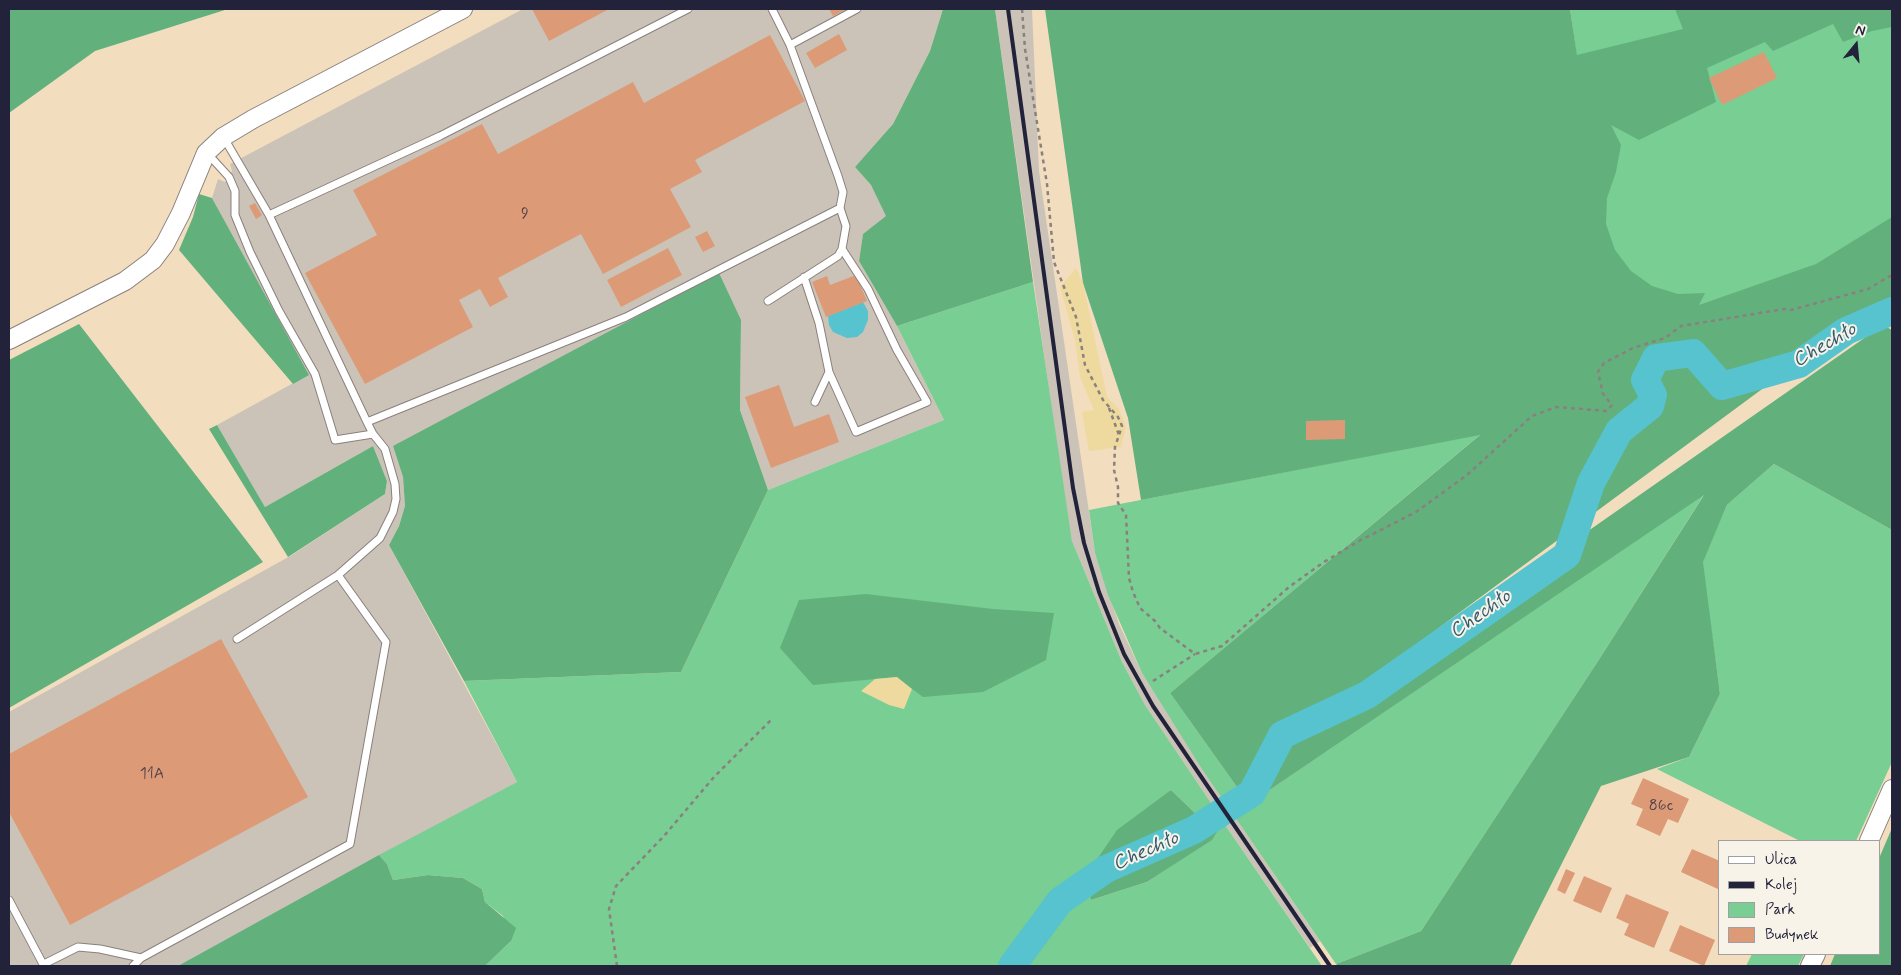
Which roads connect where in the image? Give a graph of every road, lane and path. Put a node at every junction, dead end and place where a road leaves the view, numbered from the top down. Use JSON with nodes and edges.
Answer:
{"nodes":[{"id":1,"x":463,"y":9,"type":"edge"},
{"id":2,"x":689,"y":9,"type":"edge"},
{"id":3,"x":772,"y":9,"type":"edge"},
{"id":4,"x":857,"y":9,"type":"edge"},
{"id":5,"x":1022,"y":9,"type":"edge"},
{"id":6,"x":790,"y":45,"type":"junction"},
{"id":7,"x":224,"y":137,"type":"junction"},
{"id":8,"x":206,"y":153,"type":"junction"},
{"id":9,"x":840,"y":208,"type":"junction"},
{"id":10,"x":269,"y":215,"type":"junction"},
{"id":11,"x":842,"y":249,"type":"junction"},
{"id":12,"x":1892,"y":275,"type":"edge"},
{"id":13,"x":804,"y":278,"type":"junction"},
{"id":14,"x":768,"y":301,"type":"dead end"},
{"id":15,"x":9,"y":340,"type":"edge"},
{"id":16,"x":829,"y":372,"type":"junction"},
{"id":17,"x":816,"y":402,"type":"dead end"},
{"id":18,"x":368,"y":422,"type":"junction"},
{"id":19,"x":373,"y":434,"type":"junction"},
{"id":20,"x":338,"y":575,"type":"junction"},
{"id":21,"x":237,"y":640,"type":"dead end"},
{"id":22,"x":1195,"y":654,"type":"junction"},
{"id":23,"x":1153,"y":681,"type":"dead end"},
{"id":24,"x":771,"y":720,"type":"dead end"},
{"id":25,"x":1892,"y":789,"type":"edge"},
{"id":26,"x":1869,"y":840,"type":"edge"},
{"id":27,"x":9,"y":900,"type":"edge"},
{"id":28,"x":141,"y":958,"type":"junction"},
{"id":29,"x":44,"y":965,"type":"edge"},
{"id":30,"x":133,"y":966,"type":"edge"},
{"id":31,"x":617,"y":966,"type":"edge"}],
"edges":[{"from":1,"to":7,"type":"street"},
{"from":2,"to":10,"type":"lane"},
{"from":3,"to":6,"type":"lane"},
{"from":4,"to":6,"type":"lane"},
{"from":5,"to":22,"type":"path"},
{"from":6,"to":9,"type":"lane"},
{"from":7,"to":8,"type":"street"},
{"from":7,"to":10,"type":"lane"},
{"from":8,"to":15,"type":"street"},
{"from":8,"to":19,"type":"lane"},
{"from":9,"to":11,"type":"lane"},
{"from":9,"to":18,"type":"lane"},
{"from":10,"to":18,"type":"lane"},
{"from":11,"to":13,"type":"lane"},
{"from":11,"to":16,"type":"lane"},
{"from":12,"to":22,"type":"path"},
{"from":13,"to":14,"type":"lane"},
{"from":13,"to":16,"type":"lane"},
{"from":16,"to":17,"type":"lane"},
{"from":18,"to":19,"type":"lane"},
{"from":19,"to":20,"type":"lane"},
{"from":20,"to":21,"type":"lane"},
{"from":20,"to":28,"type":"lane"},
{"from":22,"to":23,"type":"path"},
{"from":24,"to":31,"type":"path"},
{"from":25,"to":26,"type":"street"},
{"from":27,"to":29,"type":"lane"},
{"from":28,"to":29,"type":"lane"},
{"from":28,"to":30,"type":"lane"}]}
